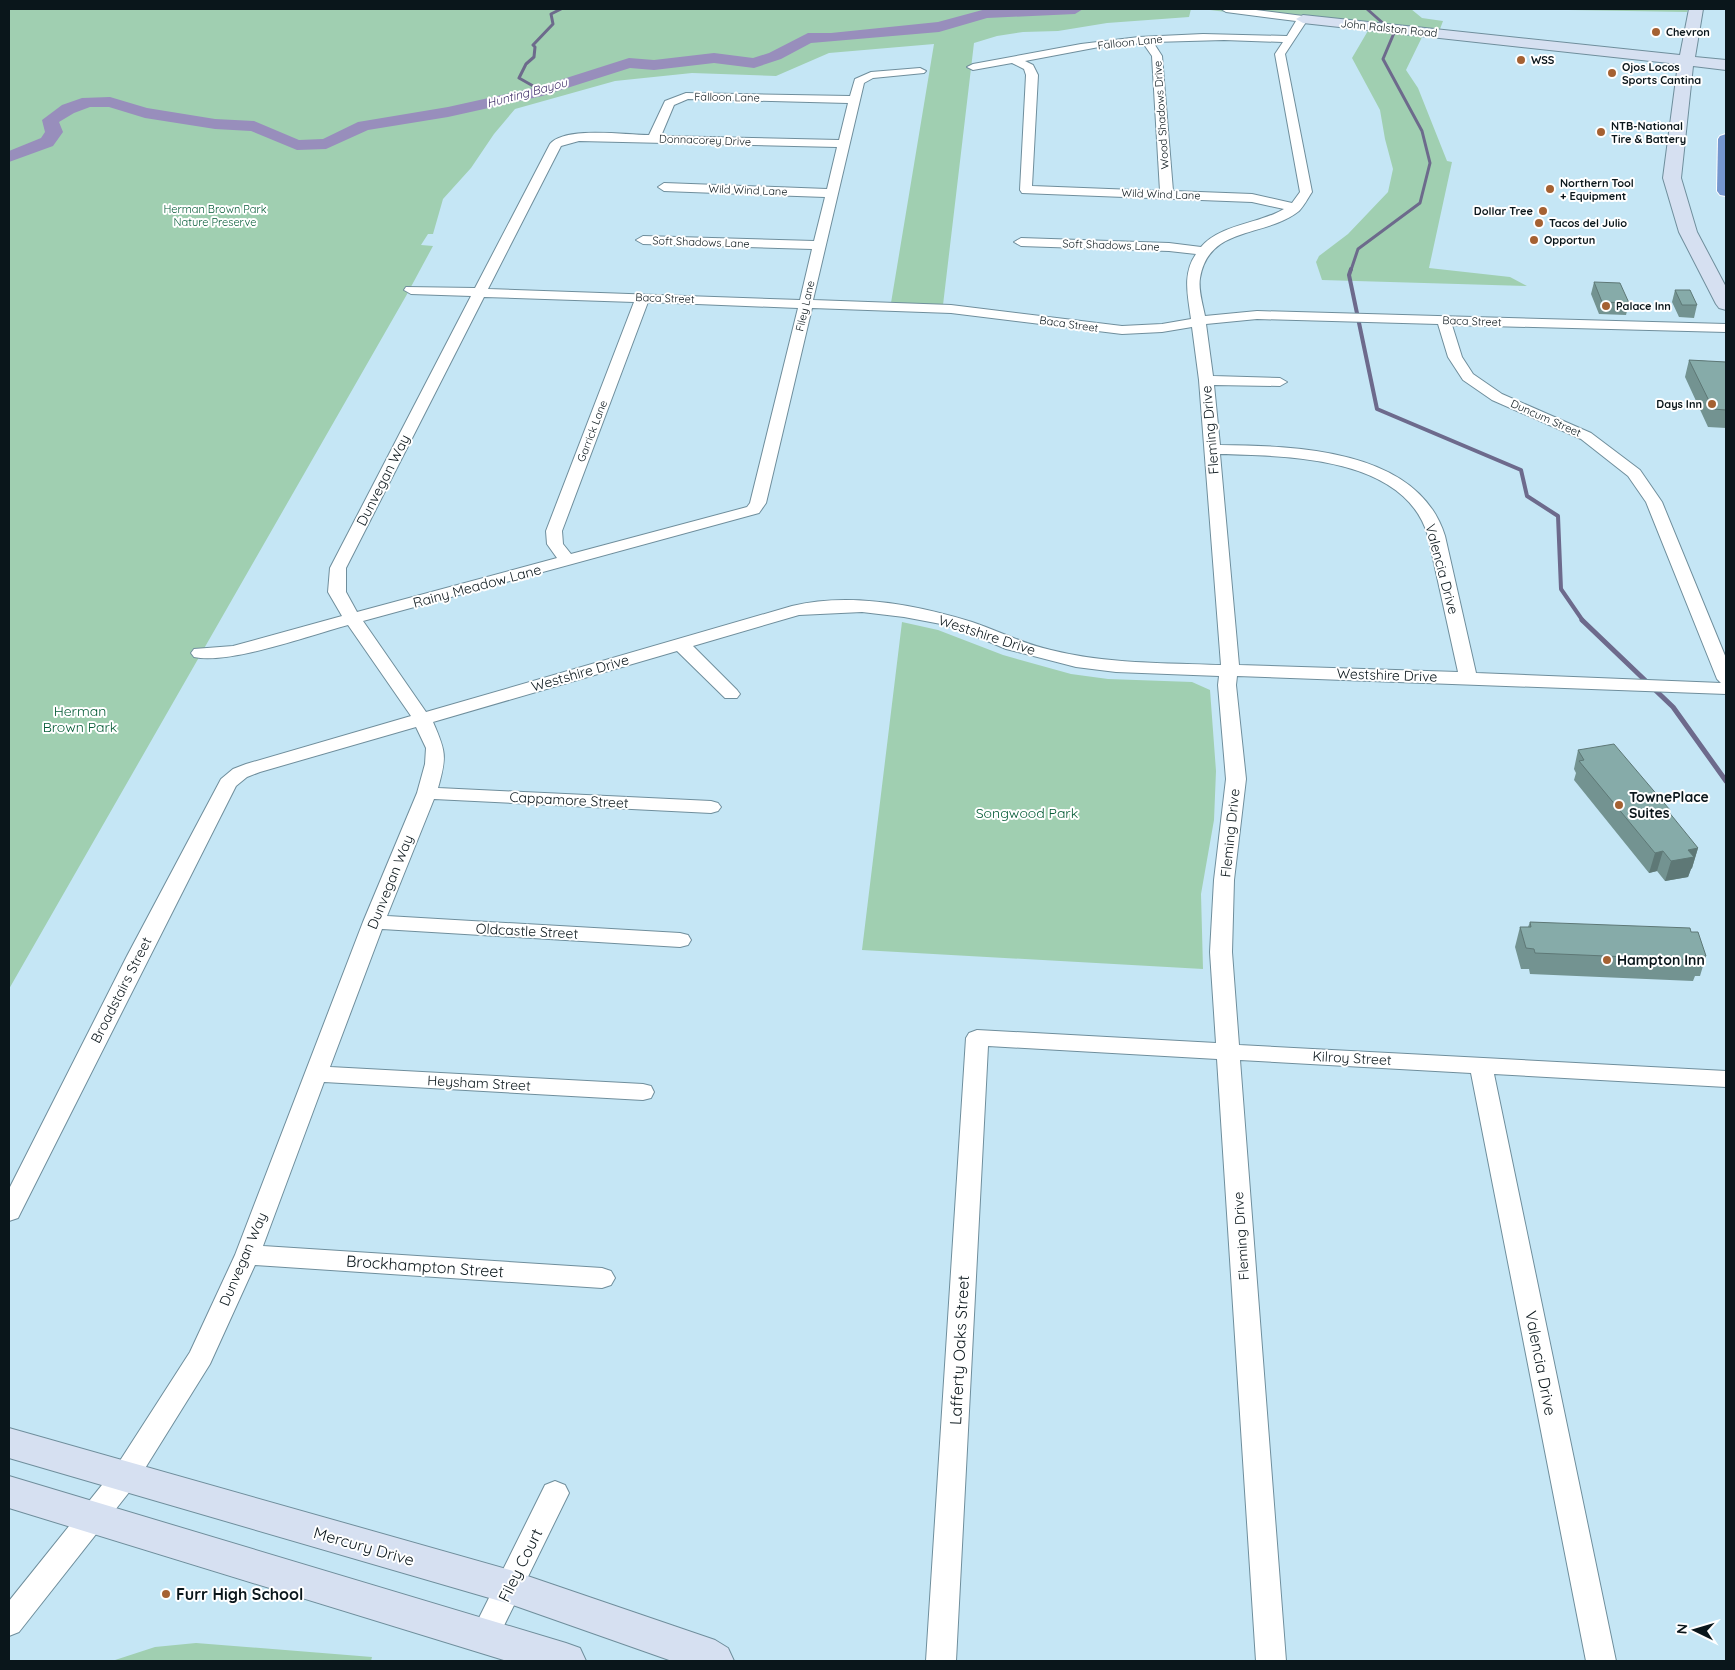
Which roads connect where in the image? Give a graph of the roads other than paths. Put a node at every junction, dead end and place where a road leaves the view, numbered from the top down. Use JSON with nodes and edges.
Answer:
{"nodes":[{"id":1,"x":1226,"y":9,"type":"edge"},
{"id":2,"x":1696,"y":9,"type":"edge"},
{"id":3,"x":1303,"y":19,"type":"junction"},
{"id":4,"x":1289,"y":39,"type":"junction"},
{"id":5,"x":1146,"y":40,"type":"junction"},
{"id":6,"x":1726,"y":51,"type":"edge"},
{"id":7,"x":1687,"y":56,"type":"junction"},
{"id":8,"x":1726,"y":57,"type":"edge"},
{"id":9,"x":1016,"y":61,"type":"junction"},
{"id":10,"x":1726,"y":65,"type":"edge"},
{"id":11,"x":973,"y":67,"type":"dead end"},
{"id":12,"x":1726,"y":69,"type":"edge"},
{"id":13,"x":920,"y":71,"type":"dead end"},
{"id":14,"x":854,"y":100,"type":"junction"},
{"id":15,"x":654,"y":138,"type":"junction"},
{"id":16,"x":566,"y":139,"type":"joint"},
{"id":17,"x":1726,"y":139,"type":"edge"},
{"id":18,"x":843,"y":144,"type":"junction"},
{"id":19,"x":664,"y":187,"type":"dead end"},
{"id":20,"x":1726,"y":191,"type":"edge"},
{"id":21,"x":832,"y":192,"type":"junction"},
{"id":22,"x":1167,"y":195,"type":"junction"},
{"id":23,"x":1294,"y":207,"type":"junction"},
{"id":24,"x":643,"y":240,"type":"dead end"},
{"id":25,"x":1021,"y":242,"type":"dead end"},
{"id":26,"x":819,"y":245,"type":"junction"},
{"id":27,"x":1202,"y":251,"type":"junction"},
{"id":28,"x":411,"y":290,"type":"dead end"},
{"id":29,"x":480,"y":292,"type":"junction"},
{"id":30,"x":643,"y":297,"type":"junction"},
{"id":31,"x":806,"y":303,"type":"junction"},
{"id":32,"x":1726,"y":304,"type":"edge"},
{"id":33,"x":1444,"y":320,"type":"junction"},
{"id":34,"x":1198,"y":322,"type":"junction"},
{"id":35,"x":1726,"y":328,"type":"edge"},
{"id":36,"x":1206,"y":380,"type":"junction"},
{"id":37,"x":1280,"y":382,"type":"dead end"},
{"id":38,"x":1211,"y":449,"type":"junction"},
{"id":39,"x":753,"y":510,"type":"joint"},
{"id":40,"x":568,"y":562,"type":"junction"},
{"id":41,"x":353,"y":620,"type":"junction"},
{"id":42,"x":681,"y":644,"type":"junction"},
{"id":43,"x":200,"y":653,"type":"dead end"},
{"id":44,"x":1229,"y":671,"type":"junction"},
{"id":45,"x":1468,"y":678,"type":"junction"},
{"id":46,"x":1726,"y":679,"type":"edge"},
{"id":47,"x":1726,"y":689,"type":"edge"},
{"id":48,"x":731,"y":694,"type":"dead end"},
{"id":49,"x":422,"y":719,"type":"junction"},
{"id":50,"x":240,"y":773,"type":"joint"},
{"id":51,"x":427,"y":793,"type":"junction"},
{"id":52,"x":711,"y":807,"type":"dead end"},
{"id":53,"x":374,"y":922,"type":"junction"},
{"id":54,"x":680,"y":940,"type":"dead end"},
{"id":55,"x":977,"y":1038,"type":"joint"},
{"id":56,"x":1228,"y":1052,"type":"junction"},
{"id":57,"x":1481,"y":1066,"type":"junction"},
{"id":58,"x":315,"y":1074,"type":"junction"},
{"id":59,"x":1726,"y":1079,"type":"edge"},
{"id":60,"x":643,"y":1092,"type":"dead end"},
{"id":61,"x":9,"y":1212,"type":"edge"},
{"id":62,"x":247,"y":1254,"type":"junction"},
{"id":63,"x":602,"y":1278,"type":"dead end"},
{"id":64,"x":9,"y":1443,"type":"edge"},
{"id":65,"x":124,"y":1478,"type":"junction"},
{"id":66,"x":9,"y":1492,"type":"edge"},
{"id":67,"x":555,"y":1492,"type":"dead end"},
{"id":68,"x":93,"y":1517,"type":"junction"},
{"id":69,"x":510,"y":1587,"type":"junction"},
{"id":70,"x":9,"y":1623,"type":"edge"},
{"id":71,"x":484,"y":1638,"type":"junction"},
{"id":72,"x":566,"y":1661,"type":"edge"},
{"id":73,"x":714,"y":1661,"type":"edge"},
{"id":74,"x":941,"y":1661,"type":"edge"},
{"id":75,"x":1271,"y":1661,"type":"edge"},
{"id":76,"x":1601,"y":1661,"type":"edge"}],
"edges":[{"from":1,"to":3,"type":"street","name":"John Ralston Road"},
{"from":2,"to":7,"type":"street"},
{"from":3,"to":4,"type":"street"},
{"from":3,"to":7,"type":"street","name":"John Ralston Road"},
{"from":4,"to":5,"type":"street","name":"Falloon Lane"},
{"from":4,"to":23,"type":"street"},
{"from":5,"to":9,"type":"street","name":"Falloon Lane"},
{"from":5,"to":22,"type":"street","name":"Wood Shadows Drive"},
{"from":6,"to":7,"type":"street"},
{"from":7,"to":8,"type":"street","name":"John Ralston Road"},
{"from":7,"to":10,"type":"street"},
{"from":7,"to":12,"type":"street"},
{"from":7,"to":32,"type":"street"},
{"from":9,"to":11,"type":"street","name":"Falloon Lane"},
{"from":9,"to":22,"type":"street","name":"Wild Wind Lane"},
{"from":13,"to":14,"type":"street"},
{"from":14,"to":15,"type":"street","name":"Falloon Lane"},
{"from":14,"to":18,"type":"street","name":"Filey Lane"},
{"from":15,"to":16,"type":"street","name":"Donnacorey Drive"},
{"from":15,"to":18,"type":"street","name":"Donnacorey Drive"},
{"from":16,"to":29,"type":"street","name":"Dunvegan Way"},
{"from":17,"to":20,"type":"highway"},
{"from":18,"to":21,"type":"street","name":"Filey Lane"},
{"from":19,"to":21,"type":"street","name":"Wild Wind Lane"},
{"from":21,"to":26,"type":"street","name":"Filey Lane"},
{"from":22,"to":23,"type":"street","name":"Wild Wind Lane"},
{"from":23,"to":27,"type":"street"},
{"from":24,"to":26,"type":"street","name":"Soft Shadows Lane"},
{"from":25,"to":27,"type":"street","name":"Soft Shadows Lane"},
{"from":26,"to":31,"type":"street","name":"Filey Lane"},
{"from":27,"to":34,"type":"street","name":"Fleming Drive"},
{"from":28,"to":29,"type":"street","name":"Baca Street"},
{"from":29,"to":30,"type":"street","name":"Baca Street"},
{"from":29,"to":41,"type":"street","name":"Dunvegan Way"},
{"from":30,"to":31,"type":"street","name":"Baca Street"},
{"from":30,"to":40,"type":"street","name":"Garrick Lane"},
{"from":31,"to":34,"type":"street","name":"Baca Street"},
{"from":31,"to":39,"type":"street","name":"Filey Lane"},
{"from":33,"to":34,"type":"street","name":"Baca Street"},
{"from":33,"to":35,"type":"street","name":"Baca Street"},
{"from":33,"to":46,"type":"street","name":"Duncum Street"},
{"from":34,"to":36,"type":"street","name":"Fleming Drive"},
{"from":36,"to":37,"type":"street"},
{"from":36,"to":38,"type":"street","name":"Fleming Drive"},
{"from":38,"to":44,"type":"street","name":"Fleming Drive"},
{"from":38,"to":45,"type":"street","name":"Valencia Drive"},
{"from":39,"to":40,"type":"street","name":"Rainy Meadow Lane"},
{"from":40,"to":41,"type":"street","name":"Rainy Meadow Lane"},
{"from":41,"to":43,"type":"street","name":"Rainy Meadow Lane"},
{"from":41,"to":49,"type":"street","name":"Dunvegan Way"},
{"from":42,"to":44,"type":"street","name":"Westshire Drive"},
{"from":42,"to":48,"type":"street"},
{"from":42,"to":49,"type":"street","name":"Westshire Drive"},
{"from":44,"to":45,"type":"street","name":"Westshire Drive"},
{"from":44,"to":56,"type":"street","name":"Fleming Drive"},
{"from":45,"to":47,"type":"street","name":"Westshire Drive"},
{"from":49,"to":50,"type":"street","name":"Westshire Drive"},
{"from":49,"to":51,"type":"street","name":"Dunvegan Way"},
{"from":50,"to":61,"type":"street","name":"Broadstairs Street"},
{"from":51,"to":52,"type":"street","name":"Cappamore Street"},
{"from":51,"to":53,"type":"street","name":"Dunvegan Way"},
{"from":53,"to":54,"type":"street","name":"Oldcastle Street"},
{"from":53,"to":58,"type":"street","name":"Dunvegan Way"},
{"from":55,"to":56,"type":"street","name":"Kilroy Street"},
{"from":55,"to":74,"type":"street","name":"Lafferty Oaks Street"},
{"from":56,"to":57,"type":"street","name":"Kilroy Street"},
{"from":56,"to":75,"type":"street","name":"Fleming Drive"},
{"from":57,"to":59,"type":"street","name":"Kilroy Street"},
{"from":57,"to":76,"type":"street","name":"Valencia Drive"},
{"from":58,"to":60,"type":"street","name":"Heysham Street"},
{"from":58,"to":62,"type":"street","name":"Dunvegan Way"},
{"from":62,"to":63,"type":"street","name":"Brockhampton Street"},
{"from":62,"to":65,"type":"street","name":"Dunvegan Way"},
{"from":64,"to":65,"type":"street","name":"Mercury Drive"},
{"from":65,"to":68,"type":"street","name":"Dunvegan Way"},
{"from":65,"to":69,"type":"street","name":"Mercury Drive"},
{"from":66,"to":68,"type":"street"},
{"from":67,"to":69,"type":"street","name":"Filey Court"},
{"from":68,"to":70,"type":"street","name":"Dunvegan Way"},
{"from":68,"to":71,"type":"street"},
{"from":69,"to":71,"type":"street","name":"Filey Court"},
{"from":69,"to":73,"type":"street","name":"Mercury Drive"},
{"from":71,"to":72,"type":"street"}]}
